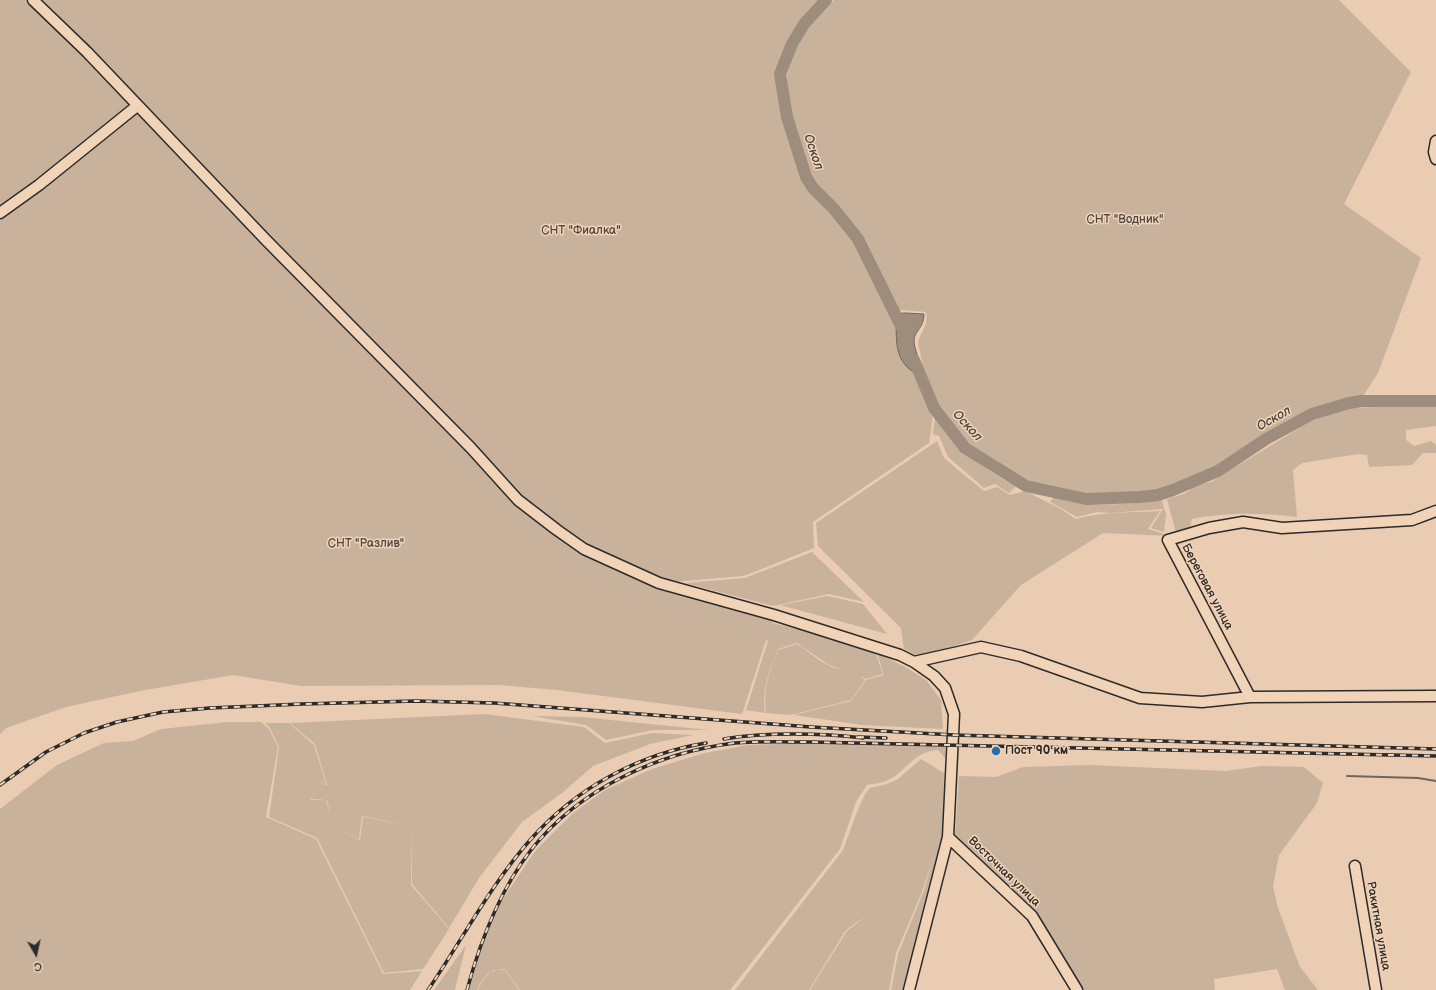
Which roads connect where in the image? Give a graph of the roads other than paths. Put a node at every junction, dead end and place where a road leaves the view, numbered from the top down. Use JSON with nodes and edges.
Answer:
{"nodes":[{"id":1,"x":34,"y":0,"type":"edge"},
{"id":2,"x":137,"y":106,"type":"junction"},
{"id":3,"x":1436,"y":141,"type":"edge"},
{"id":4,"x":1436,"y":159,"type":"edge"},
{"id":5,"x":0,"y":213,"type":"edge"},
{"id":6,"x":1436,"y":511,"type":"edge"},
{"id":7,"x":914,"y":662,"type":"junction"},
{"id":8,"x":1436,"y":696,"type":"edge"},
{"id":9,"x":1250,"y":697,"type":"junction"},
{"id":10,"x":948,"y":837,"type":"junction"},
{"id":11,"x":1355,"y":866,"type":"dead end"},
{"id":12,"x":909,"y":990,"type":"edge"},
{"id":13,"x":1077,"y":990,"type":"edge"},
{"id":14,"x":1376,"y":990,"type":"edge"}],
"edges":[{"from":1,"to":2,"type":"street"},
{"from":2,"to":5,"type":"street"},
{"from":2,"to":7,"type":"street"},
{"from":3,"to":4,"type":"street"},
{"from":6,"to":9,"type":"street","name":"Береговая улица"},
{"from":7,"to":9,"type":"street"},
{"from":7,"to":10,"type":"street"},
{"from":8,"to":9,"type":"street"},
{"from":10,"to":12,"type":"street"},
{"from":10,"to":13,"type":"street","name":"Восточная улица"},
{"from":11,"to":14,"type":"street","name":"Ракитная улица"}]}
